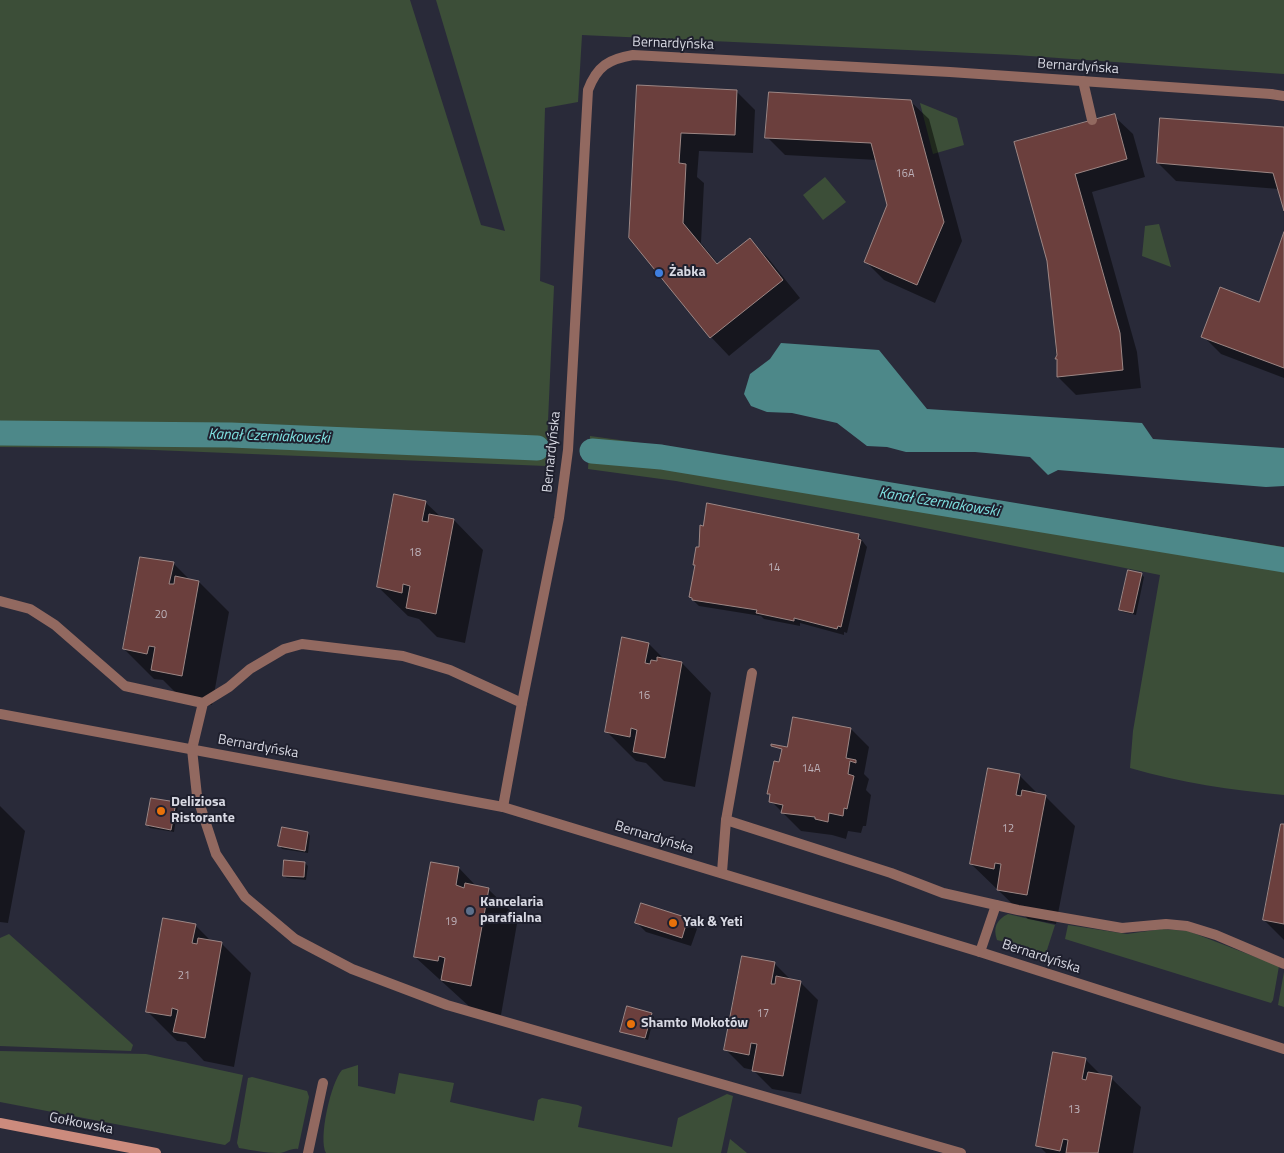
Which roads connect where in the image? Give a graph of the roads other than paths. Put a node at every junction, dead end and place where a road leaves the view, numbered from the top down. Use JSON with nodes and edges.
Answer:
{"nodes":[{"id":1,"x":1083,"y":81,"type":"junction"},
{"id":2,"x":1284,"y":96,"type":"edge"},
{"id":3,"x":1092,"y":120,"type":"dead end"},
{"id":4,"x":0,"y":601,"type":"edge"},
{"id":5,"x":752,"y":673,"type":"dead end"},
{"id":6,"x":203,"y":703,"type":"junction"},
{"id":7,"x":522,"y":703,"type":"junction"},
{"id":8,"x":0,"y":714,"type":"edge"},
{"id":9,"x":192,"y":749,"type":"junction"},
{"id":10,"x":503,"y":807,"type":"junction"},
{"id":11,"x":726,"y":820,"type":"junction"},
{"id":12,"x":722,"y":872,"type":"junction"},
{"id":13,"x":996,"y":905,"type":"junction"},
{"id":14,"x":980,"y":952,"type":"junction"},
{"id":15,"x":1284,"y":964,"type":"edge"},
{"id":16,"x":1284,"y":1049,"type":"edge"},
{"id":17,"x":323,"y":1083,"type":"dead end"},
{"id":18,"x":0,"y":1123,"type":"edge"},
{"id":19,"x":156,"y":1153,"type":"edge"},
{"id":20,"x":308,"y":1153,"type":"edge"},
{"id":21,"x":961,"y":1153,"type":"edge"}],
"edges":[{"from":1,"to":2,"type":"street","name":"Bernardyńska"},
{"from":1,"to":3,"type":"street"},
{"from":1,"to":7,"type":"street","name":"Bernardyńska"},
{"from":4,"to":6,"type":"street"},
{"from":5,"to":11,"type":"street"},
{"from":6,"to":7,"type":"street"},
{"from":6,"to":9,"type":"street"},
{"from":7,"to":10,"type":"street","name":"Bernardyńska"},
{"from":8,"to":9,"type":"street","name":"Bernardyńska"},
{"from":9,"to":10,"type":"street","name":"Bernardyńska"},
{"from":9,"to":21,"type":"street"},
{"from":10,"to":12,"type":"street","name":"Bernardyńska"},
{"from":11,"to":12,"type":"street"},
{"from":11,"to":13,"type":"street"},
{"from":12,"to":14,"type":"street","name":"Bernardyńska"},
{"from":13,"to":14,"type":"street"},
{"from":13,"to":15,"type":"street"},
{"from":14,"to":16,"type":"street","name":"Bernardyńska"},
{"from":17,"to":20,"type":"street"},
{"from":18,"to":19,"type":"street","name":"Gołkowska"}]}
